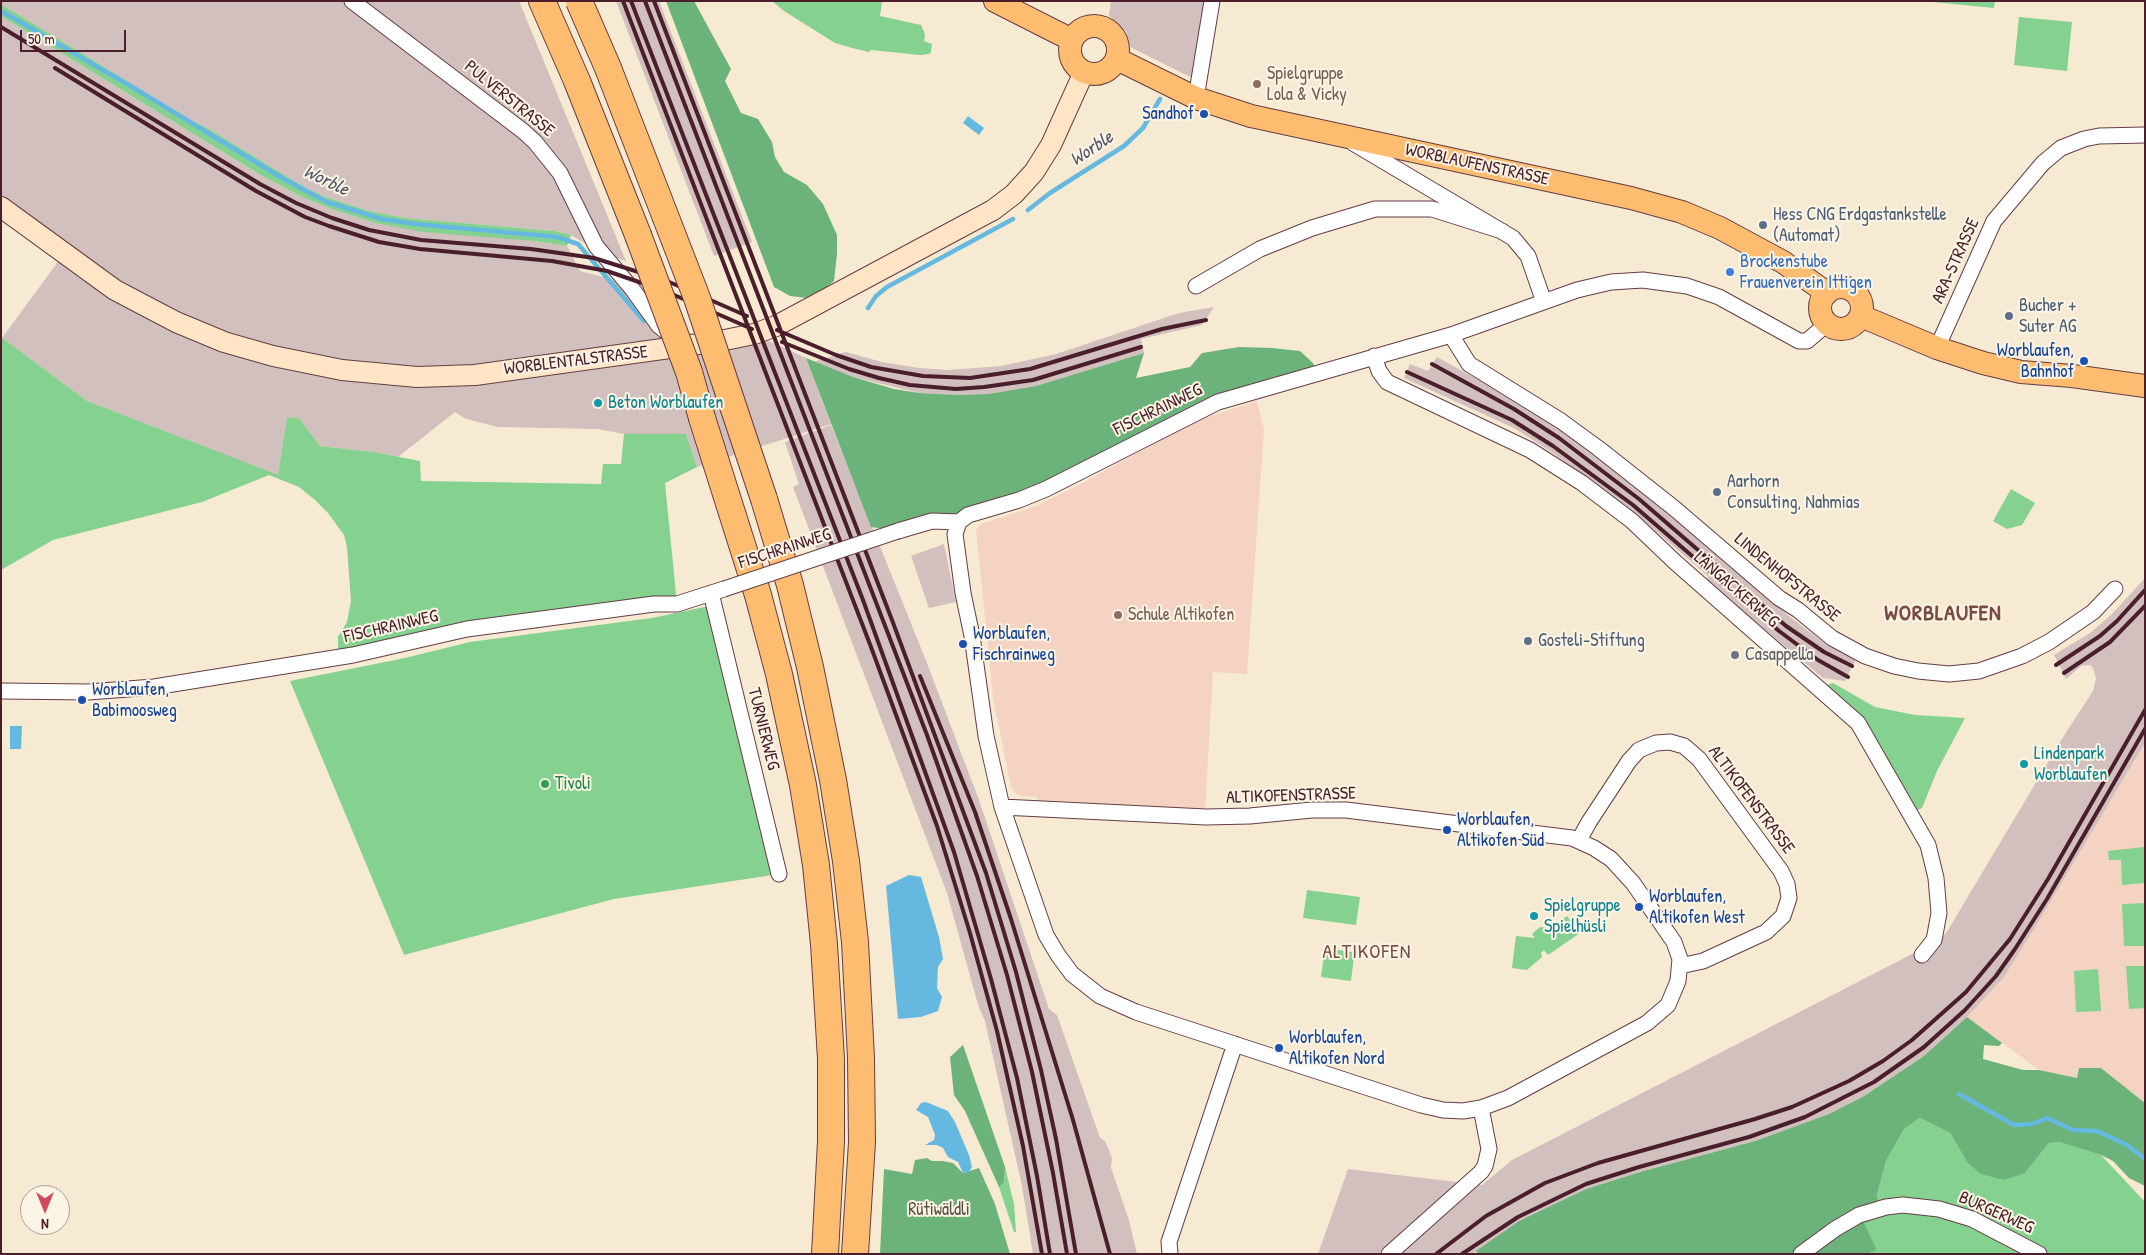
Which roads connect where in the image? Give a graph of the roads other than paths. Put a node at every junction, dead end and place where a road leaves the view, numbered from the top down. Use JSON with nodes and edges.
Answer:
{"nodes":[{"id":1,"x":352,"y":1,"type":"edge"},
{"id":2,"x":579,"y":1,"type":"edge"},
{"id":3,"x":995,"y":1,"type":"edge"},
{"id":4,"x":1212,"y":1,"type":"edge"},
{"id":5,"x":542,"y":2,"type":"edge"},
{"id":6,"x":1072,"y":40,"type":"junction"},
{"id":7,"x":1117,"y":59,"type":"junction"},
{"id":8,"x":1084,"y":72,"type":"junction"},
{"id":9,"x":1196,"y":98,"type":"junction"},
{"id":10,"x":1340,"y":135,"type":"junction"},
{"id":11,"x":2145,"y":135,"type":"edge"},
{"id":12,"x":1,"y":207,"type":"edge"},
{"id":13,"x":1502,"y":231,"type":"junction"},
{"id":14,"x":1196,"y":286,"type":"dead end"},
{"id":15,"x":1827,"y":293,"type":"junction"},
{"id":16,"x":1544,"y":302,"type":"junction"},
{"id":17,"x":1861,"y":316,"type":"junction"},
{"id":18,"x":1828,"y":324,"type":"junction"},
{"id":19,"x":1451,"y":335,"type":"junction"},
{"id":20,"x":684,"y":347,"type":"junction"},
{"id":21,"x":1937,"y":348,"type":"junction"},
{"id":22,"x":1374,"y":356,"type":"junction"},
{"id":23,"x":2145,"y":386,"type":"edge"},
{"id":24,"x":959,"y":522,"type":"junction"},
{"id":25,"x":718,"y":590,"type":"junction"},
{"id":26,"x":2115,"y":590,"type":"dead end"},
{"id":27,"x":1,"y":691,"type":"edge"},
{"id":28,"x":1002,"y":807,"type":"junction"},
{"id":29,"x":1579,"y":840,"type":"junction"},
{"id":30,"x":779,"y":874,"type":"dead end"},
{"id":31,"x":1922,"y":955,"type":"dead end"},
{"id":32,"x":1680,"y":966,"type":"junction"},
{"id":33,"x":1235,"y":1044,"type":"junction"},
{"id":34,"x":1481,"y":1108,"type":"junction"},
{"id":35,"x":825,"y":1254,"type":"edge"},
{"id":36,"x":856,"y":1254,"type":"edge"},
{"id":37,"x":1170,"y":1254,"type":"edge"},
{"id":38,"x":1389,"y":1254,"type":"edge"},
{"id":39,"x":1801,"y":1254,"type":"edge"},
{"id":40,"x":2039,"y":1254,"type":"edge"}],
"edges":[{"from":1,"to":20,"type":"street","name":"PULVERSTRASSE"},
{"from":2,"to":36,"type":"highway","bridge":true},
{"from":3,"to":6,"type":"main road"},
{"from":4,"to":9,"type":"street"},
{"from":5,"to":35,"type":"highway","bridge":true},
{"from":6,"to":7,"type":"main road"},
{"from":6,"to":8,"type":"main road"},
{"from":7,"to":8,"type":"main road"},
{"from":7,"to":9,"type":"main road","name":"WORBLAUFENSTRASSE"},
{"from":8,"to":20,"type":"main road","name":"WORBLENTALSTRASSE"},
{"from":9,"to":10,"type":"main road","name":"WORBLAUFENSTRASSE"},
{"from":10,"to":13,"type":"street"},
{"from":10,"to":15,"type":"main road","name":"WORBLAUFENSTRASSE"},
{"from":11,"to":21,"type":"street","name":"ARA-STRASSE"},
{"from":12,"to":20,"type":"main road","name":"WORBLENTALSTRASSE"},
{"from":13,"to":14,"type":"street"},
{"from":13,"to":16,"type":"street"},
{"from":15,"to":17,"type":"main road"},
{"from":15,"to":18,"type":"main road"},
{"from":16,"to":18,"type":"street","name":"FISCHRAINWEG"},
{"from":16,"to":19,"type":"street","name":"FISCHRAINWEG"},
{"from":17,"to":18,"type":"main road"},
{"from":17,"to":21,"type":"main road"},
{"from":19,"to":22,"type":"street","name":"FISCHRAINWEG"},
{"from":19,"to":26,"type":"street","name":"LINDENHOFSTRASSE"},
{"from":21,"to":23,"type":"main road"},
{"from":22,"to":24,"type":"street","name":"FISCHRAINWEG"},
{"from":22,"to":31,"type":"street","name":"LÄNGACKERWEG"},
{"from":24,"to":25,"type":"street","name":"FISCHRAINWEG","bridge":true},
{"from":24,"to":28,"type":"street","name":"ALTIKOFENSTRASSE"},
{"from":25,"to":27,"type":"street","name":"FISCHRAINWEG"},
{"from":25,"to":30,"type":"street","name":"TURNIERWEG"},
{"from":28,"to":29,"type":"street","name":"ALTIKOFENSTRASSE"},
{"from":28,"to":33,"type":"street","name":"ALTIKOFENSTRASSE"},
{"from":29,"to":32,"type":"street","name":"ALTIKOFENSTRASSE"},
{"from":29,"to":32,"type":"street","name":"ALTIKOFENSTRASSE"},
{"from":32,"to":34,"type":"street","name":"ALTIKOFENSTRASSE"},
{"from":33,"to":34,"type":"street","name":"ALTIKOFENSTRASSE"},
{"from":33,"to":37,"type":"street"},
{"from":34,"to":38,"type":"street"},
{"from":39,"to":40,"type":"street","name":"BURGERWEG"}]}
